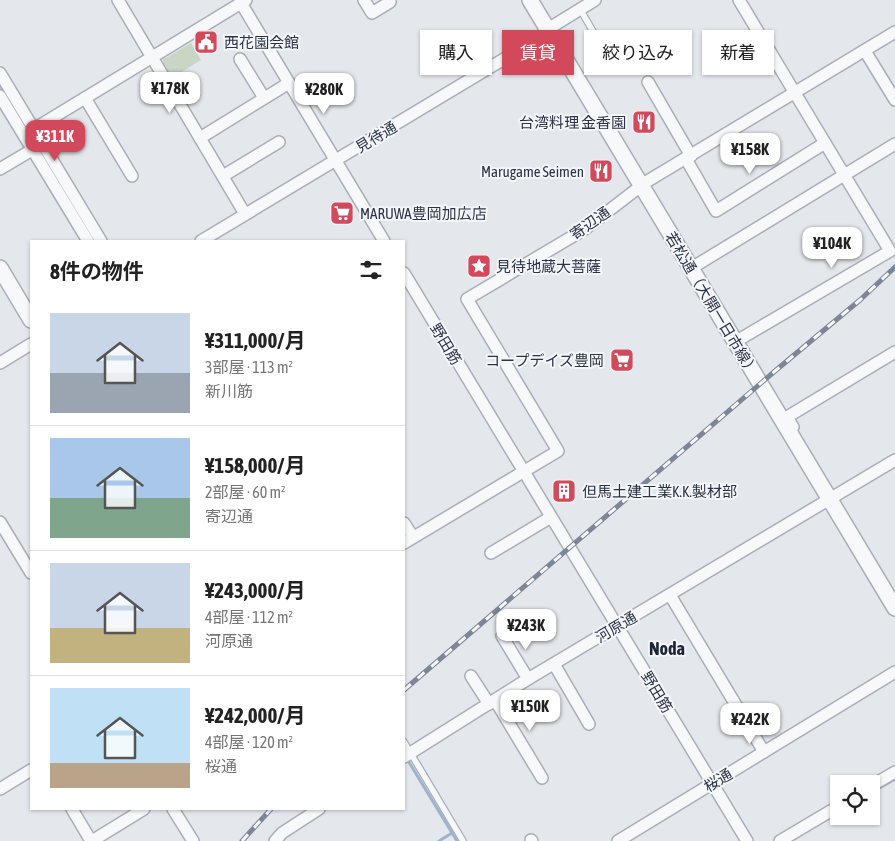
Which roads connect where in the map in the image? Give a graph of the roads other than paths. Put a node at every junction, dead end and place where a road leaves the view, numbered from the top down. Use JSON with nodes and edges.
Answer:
{"nodes":[{"id":1,"x":118,"y":0,"type":"edge"},
{"id":2,"x":364,"y":0,"type":"edge"},
{"id":3,"x":389,"y":0,"type":"edge"},
{"id":4,"x":530,"y":0,"type":"edge"},
{"id":5,"x":595,"y":0,"type":"edge"},
{"id":6,"x":739,"y":0,"type":"edge"},
{"id":7,"x":243,"y":2,"type":"edge"},
{"id":8,"x":580,"y":9,"type":"junction"},
{"id":9,"x":548,"y":30,"type":"joint"},
{"id":10,"x":593,"y":30,"type":"edge"},
{"id":11,"x":895,"y":32,"type":"edge"},
{"id":12,"x":865,"y":50,"type":"junction"},
{"id":13,"x":152,"y":58,"type":"junction"},
{"id":14,"x":502,"y":58,"type":"edge"},
{"id":15,"x":240,"y":59,"type":"dead end"},
{"id":16,"x":0,"y":73,"type":"edge"},
{"id":17,"x":574,"y":74,"type":"edge"},
{"id":18,"x":648,"y":82,"type":"dead end"},
{"id":19,"x":289,"y":83,"type":"junction"},
{"id":20,"x":795,"y":92,"type":"junction"},
{"id":21,"x":0,"y":96,"type":"edge"},
{"id":22,"x":86,"y":98,"type":"junction"},
{"id":23,"x":264,"y":98,"type":"junction"},
{"id":24,"x":895,"y":100,"type":"edge"},
{"id":25,"x":34,"y":129,"type":"junction"},
{"id":26,"x":200,"y":138,"type":"junction"},
{"id":27,"x":279,"y":142,"type":"dead end"},
{"id":28,"x":825,"y":143,"type":"junction"},
{"id":29,"x":895,"y":144,"type":"edge"},
{"id":30,"x":32,"y":150,"type":"junction"},
{"id":31,"x":688,"y":157,"type":"junction"},
{"id":32,"x":336,"y":161,"type":"junction"},
{"id":33,"x":0,"y":169,"type":"edge"},
{"id":34,"x":844,"y":175,"type":"junction"},
{"id":35,"x":132,"y":176,"type":"dead end"},
{"id":36,"x":223,"y":176,"type":"junction"},
{"id":37,"x":640,"y":186,"type":"junction"},
{"id":38,"x":245,"y":214,"type":"junction"},
{"id":39,"x":87,"y":240,"type":"edge"},
{"id":40,"x":100,"y":240,"type":"edge"},
{"id":41,"x":203,"y":240,"type":"edge"},
{"id":42,"x":383,"y":240,"type":"edge"},
{"id":43,"x":0,"y":268,"type":"edge"},
{"id":44,"x":690,"y":269,"type":"junction"},
{"id":45,"x":405,"y":275,"type":"edge"},
{"id":46,"x":30,"y":318,"type":"edge"},
{"id":47,"x":735,"y":342,"type":"junction"},
{"id":48,"x":30,"y":345,"type":"edge"},
{"id":49,"x":895,"y":352,"type":"edge"},
{"id":50,"x":0,"y":363,"type":"edge"},
{"id":51,"x":895,"y":460,"type":"edge"},
{"id":52,"x":523,"y":471,"type":"junction"},
{"id":53,"x":834,"y":498,"type":"junction"},
{"id":54,"x":551,"y":517,"type":"junction"},
{"id":55,"x":0,"y":522,"type":"edge"},
{"id":56,"x":405,"y":527,"type":"edge"},
{"id":57,"x":408,"y":540,"type":"edge"},
{"id":58,"x":491,"y":553,"type":"dead end"},
{"id":59,"x":30,"y":572,"type":"edge"},
{"id":60,"x":670,"y":595,"type":"junction"},
{"id":61,"x":895,"y":608,"type":"edge"},
{"id":62,"x":617,"y":626,"type":"junction"},
{"id":63,"x":502,"y":636,"type":"dead end"},
{"id":64,"x":554,"y":664,"type":"junction"},
{"id":65,"x":895,"y":672,"type":"edge"},
{"id":66,"x":472,"y":676,"type":"dead end"},
{"id":67,"x":528,"y":679,"type":"junction"},
{"id":68,"x":492,"y":702,"type":"junction"},
{"id":69,"x":589,"y":724,"type":"dead end"},
{"id":70,"x":764,"y":752,"type":"junction"},
{"id":71,"x":407,"y":755,"type":"edge"},
{"id":72,"x":30,"y":771,"type":"edge"},
{"id":73,"x":895,"y":772,"type":"edge"},
{"id":74,"x":542,"y":778,"type":"dead end"},
{"id":75,"x":880,"y":781,"type":"edge"},
{"id":76,"x":712,"y":784,"type":"junction"},
{"id":77,"x":0,"y":789,"type":"edge"},
{"id":78,"x":73,"y":810,"type":"edge"},
{"id":79,"x":142,"y":810,"type":"edge"},
{"id":80,"x":174,"y":810,"type":"edge"},
{"id":81,"x":317,"y":810,"type":"edge"},
{"id":82,"x":830,"y":811,"type":"edge"},
{"id":83,"x":92,"y":841,"type":"edge"},
{"id":84,"x":193,"y":841,"type":"edge"},
{"id":85,"x":275,"y":841,"type":"edge"},
{"id":86,"x":463,"y":841,"type":"edge"},
{"id":87,"x":618,"y":841,"type":"edge"},
{"id":88,"x":747,"y":841,"type":"edge"},
{"id":89,"x":780,"y":841,"type":"edge"}],
"edges":[{"from":1,"to":13,"type":"street"},
{"from":2,"to":3,"type":"street"},
{"from":4,"to":9,"type":"street","name":"若松通（大開一日市線）"},
{"from":5,"to":8,"type":"street","name":"見待通"},
{"from":6,"to":20,"type":"street"},
{"from":7,"to":13,"type":"street"},
{"from":7,"to":19,"type":"street"},
{"from":8,"to":9,"type":"street","name":"見待通"},
{"from":8,"to":10,"type":"lane"},
{"from":11,"to":12,"type":"street","name":"寄辺通"},
{"from":12,"to":20,"type":"street","name":"寄辺通"},
{"from":12,"to":24,"type":"street"},
{"from":13,"to":22,"type":"street"},
{"from":13,"to":26,"type":"street"},
{"from":14,"to":32,"type":"street","name":"見待通"},
{"from":15,"to":23,"type":"street"},
{"from":16,"to":25,"type":"street"},
{"from":17,"to":37,"type":"street","name":"若松通（大開一日市線）"},
{"from":18,"to":31,"type":"street"},
{"from":19,"to":23,"type":"street"},
{"from":19,"to":32,"type":"street"},
{"from":20,"to":28,"type":"street"},
{"from":20,"to":31,"type":"street","name":"寄辺通"},
{"from":21,"to":30,"type":"street"},
{"from":22,"to":25,"type":"street"},
{"from":22,"to":35,"type":"street"},
{"from":23,"to":26,"type":"street"},
{"from":25,"to":40,"type":"street"},
{"from":26,"to":36,"type":"street"},
{"from":27,"to":36,"type":"street"},
{"from":28,"to":31,"type":"street"},
{"from":28,"to":34,"type":"street"},
{"from":29,"to":34,"type":"street"},
{"from":30,"to":33,"type":"street"},
{"from":30,"to":39,"type":"street"},
{"from":31,"to":37,"type":"street","name":"寄辺通"},
{"from":32,"to":38,"type":"street","name":"見待通"},
{"from":32,"to":42,"type":"street"},
{"from":34,"to":44,"type":"street"},
{"from":34,"to":47,"type":"street"},
{"from":36,"to":38,"type":"street"},
{"from":37,"to":44,"type":"street","name":"若松通（大開一日市線）"},
{"from":37,"to":52,"type":"street","name":"寄辺通"},
{"from":38,"to":41,"type":"street","name":"見待通"},
{"from":43,"to":46,"type":"street"},
{"from":44,"to":47,"type":"street","name":"若松通（大開一日市線）"},
{"from":45,"to":52,"type":"street","name":"野田筋"},
{"from":47,"to":53,"type":"street","name":"若松通（大開一日市線）"},
{"from":48,"to":50,"type":"street"},
{"from":49,"to":53,"type":"street"},
{"from":51,"to":53,"type":"street","name":"河原通"},
{"from":52,"to":54,"type":"street","name":"野田筋"},
{"from":52,"to":57,"type":"street"},
{"from":53,"to":60,"type":"street","name":"河原通"},
{"from":53,"to":61,"type":"street","name":"若松通（大開一日市線）"},
{"from":54,"to":58,"type":"street"},
{"from":54,"to":62,"type":"street","name":"野田筋"},
{"from":55,"to":59,"type":"street"},
{"from":56,"to":57,"type":"street"},
{"from":60,"to":62,"type":"street","name":"河原通"},
{"from":60,"to":70,"type":"street"},
{"from":62,"to":64,"type":"street","name":"河原通"},
{"from":62,"to":76,"type":"street","name":"野田筋"},
{"from":63,"to":67,"type":"street"},
{"from":64,"to":67,"type":"street","name":"河原通"},
{"from":64,"to":69,"type":"street"},
{"from":65,"to":70,"type":"street","name":"桜通"},
{"from":66,"to":68,"type":"street"},
{"from":67,"to":68,"type":"street","name":"河原通"},
{"from":68,"to":71,"type":"street","name":"河原通"},
{"from":68,"to":74,"type":"street"},
{"from":70,"to":76,"type":"street","name":"桜通"},
{"from":71,"to":86,"type":"lane"},
{"from":72,"to":77,"type":"street"},
{"from":73,"to":75,"type":"street"},
{"from":76,"to":87,"type":"street","name":"桜通"},
{"from":76,"to":88,"type":"street","name":"野田筋"},
{"from":78,"to":83,"type":"street"},
{"from":79,"to":83,"type":"street"},
{"from":80,"to":84,"type":"street"},
{"from":81,"to":85,"type":"street"},
{"from":82,"to":89,"type":"street"}]}
